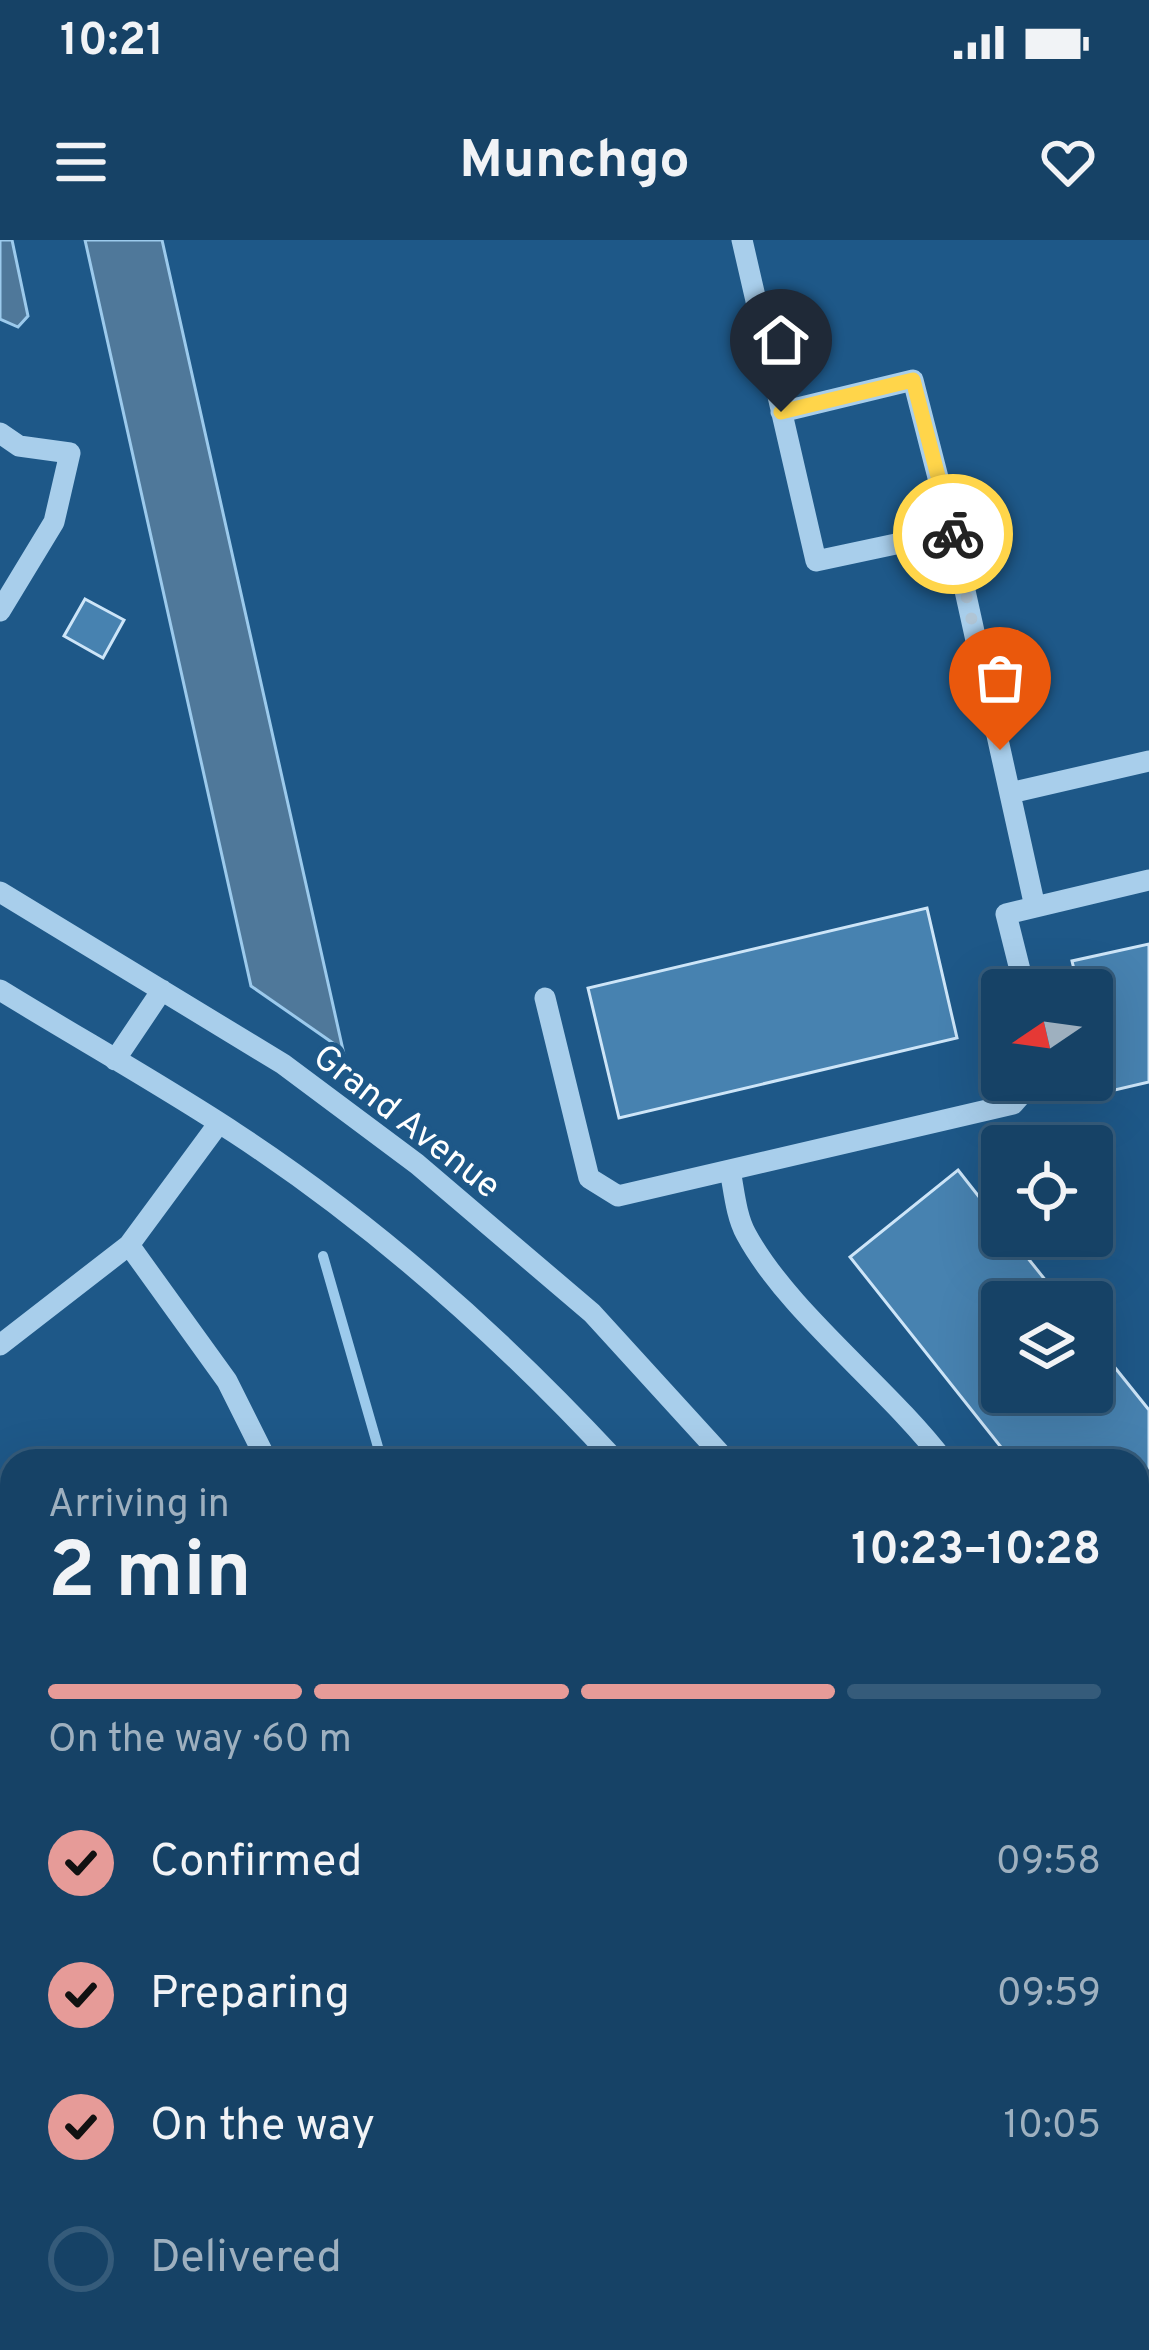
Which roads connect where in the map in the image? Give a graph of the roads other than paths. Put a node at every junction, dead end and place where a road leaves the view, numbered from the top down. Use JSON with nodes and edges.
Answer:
{"nodes":[{"id":1,"x":742,"y":240,"type":"edge"},
{"id":2,"x":781,"y":412,"type":"junction"},
{"id":3,"x":0,"y":433,"type":"edge"},
{"id":4,"x":952,"y":532,"type":"junction"},
{"id":5,"x":0,"y":611,"type":"edge"},
{"id":6,"x":1149,"y":761,"type":"edge"},
{"id":7,"x":1010,"y":793,"type":"junction"},
{"id":8,"x":1149,"y":880,"type":"edge"},
{"id":9,"x":0,"y":892,"type":"edge"},
{"id":10,"x":1035,"y":907,"type":"junction"},
{"id":11,"x":1020,"y":969,"type":"edge"},
{"id":12,"x":0,"y":990,"type":"edge"},
{"id":13,"x":162,"y":990,"type":"junction"},
{"id":14,"x":545,"y":998,"type":"dead end"},
{"id":15,"x":115,"y":1060,"type":"junction"},
{"id":16,"x":1016,"y":1101,"type":"edge"},
{"id":17,"x":219,"y":1123,"type":"junction"},
{"id":18,"x":730,"y":1170,"type":"junction"},
{"id":19,"x":129,"y":1245,"type":"junction"},
{"id":20,"x":0,"y":1345,"type":"edge"},
{"id":21,"x":260,"y":1449,"type":"edge"},
{"id":22,"x":605,"y":1449,"type":"edge"},
{"id":23,"x":716,"y":1449,"type":"edge"},
{"id":24,"x":934,"y":1449,"type":"edge"}],
"edges":[{"from":1,"to":2,"type":"street"},
{"from":2,"to":4,"type":"street"},
{"from":2,"to":4,"type":"street"},
{"from":3,"to":5,"type":"street"},
{"from":4,"to":7,"type":"street"},
{"from":6,"to":7,"type":"street"},
{"from":7,"to":10,"type":"street"},
{"from":8,"to":10,"type":"street"},
{"from":9,"to":13,"type":"street","name":"Grand Avenue"},
{"from":10,"to":11,"type":"street"},
{"from":12,"to":15,"type":"street"},
{"from":13,"to":15,"type":"street"},
{"from":13,"to":23,"type":"street","name":"Grand Avenue"},
{"from":14,"to":18,"type":"street"},
{"from":15,"to":17,"type":"street"},
{"from":16,"to":18,"type":"street"},
{"from":17,"to":19,"type":"street"},
{"from":17,"to":22,"type":"street"},
{"from":18,"to":24,"type":"street"},
{"from":19,"to":20,"type":"street"},
{"from":19,"to":21,"type":"street"}]}
